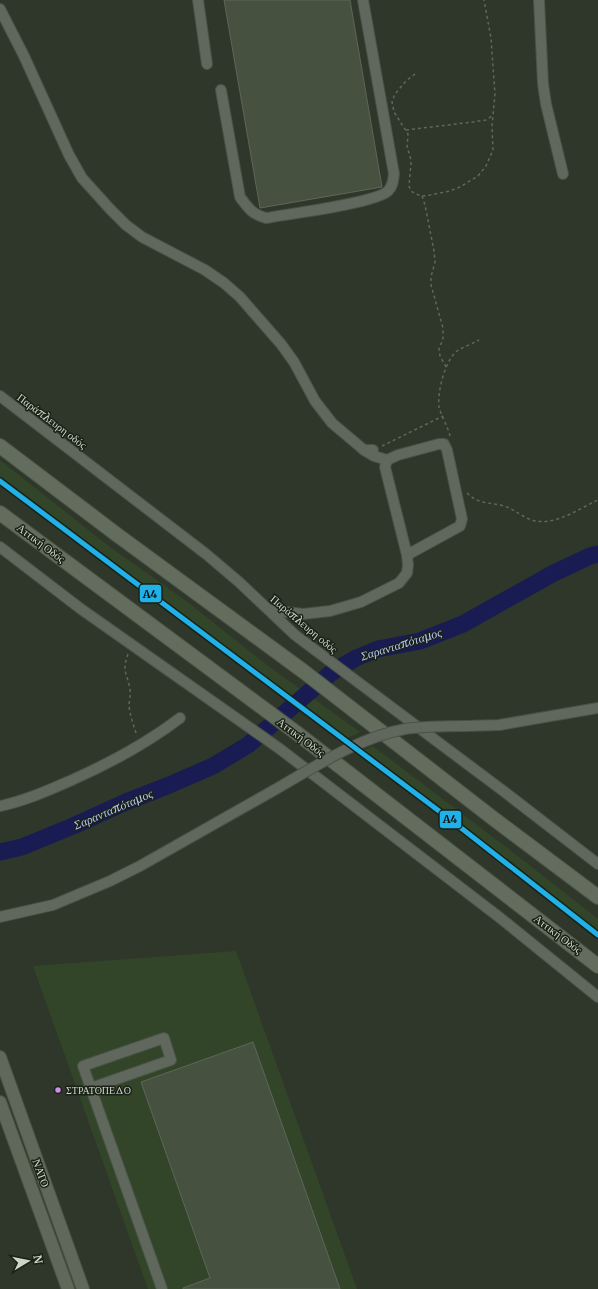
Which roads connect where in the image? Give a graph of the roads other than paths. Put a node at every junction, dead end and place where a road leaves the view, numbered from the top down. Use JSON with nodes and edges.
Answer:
{"nodes":[{"id":1,"x":198,"y":0,"type":"edge"},
{"id":2,"x":364,"y":0,"type":"edge"},
{"id":3,"x":540,"y":0,"type":"edge"},
{"id":4,"x":0,"y":9,"type":"edge"},
{"id":5,"x":207,"y":64,"type":"dead end"},
{"id":6,"x":221,"y":90,"type":"dead end"},
{"id":7,"x":563,"y":174,"type":"dead end"},
{"id":8,"x":0,"y":396,"type":"edge"},
{"id":9,"x":0,"y":446,"type":"edge"},
{"id":10,"x":387,"y":460,"type":"junction"},
{"id":11,"x":0,"y":513,"type":"edge"},
{"id":12,"x":0,"y":548,"type":"edge"},
{"id":13,"x":407,"y":555,"type":"junction"},
{"id":14,"x":269,"y":610,"type":"junction"},
{"id":15,"x":598,"y":708,"type":"edge"},
{"id":16,"x":180,"y":718,"type":"dead end"},
{"id":17,"x":0,"y":806,"type":"edge"},
{"id":18,"x":598,"y":864,"type":"edge"},
{"id":19,"x":598,"y":897,"type":"edge"},
{"id":20,"x":0,"y":917,"type":"edge"},
{"id":21,"x":598,"y":966,"type":"edge"},
{"id":22,"x":598,"y":997,"type":"edge"},
{"id":23,"x":0,"y":1057,"type":"edge"},
{"id":24,"x":91,"y":1088,"type":"junction"},
{"id":25,"x":0,"y":1102,"type":"edge"},
{"id":26,"x":68,"y":1289,"type":"edge"},
{"id":27,"x":83,"y":1289,"type":"edge"},
{"id":28,"x":162,"y":1289,"type":"edge"}],
"edges":[{"from":1,"to":5,"type":"street"},
{"from":2,"to":6,"type":"street"},
{"from":3,"to":7,"type":"street"},
{"from":4,"to":10,"type":"street"},
{"from":8,"to":14,"type":"street","name":"Παράπλευρη οδός"},
{"from":9,"to":19,"type":"highway"},
{"from":10,"to":13,"type":"street"},
{"from":10,"to":13,"type":"street"},
{"from":11,"to":21,"type":"highway","name":"Αττική Οδός"},
{"from":12,"to":22,"type":"street"},
{"from":13,"to":14,"type":"street"},
{"from":14,"to":18,"type":"street","name":"Παράπλευρη οδός"},
{"from":15,"to":20,"type":"street","bridge":true},
{"from":16,"to":17,"type":"street"},
{"from":23,"to":27,"type":"main road","name":"ΝΑΤΟ"},
{"from":24,"to":24,"type":"street"},
{"from":24,"to":28,"type":"street"},
{"from":25,"to":26,"type":"main road","name":"ΝΑΤΟ"}]}
